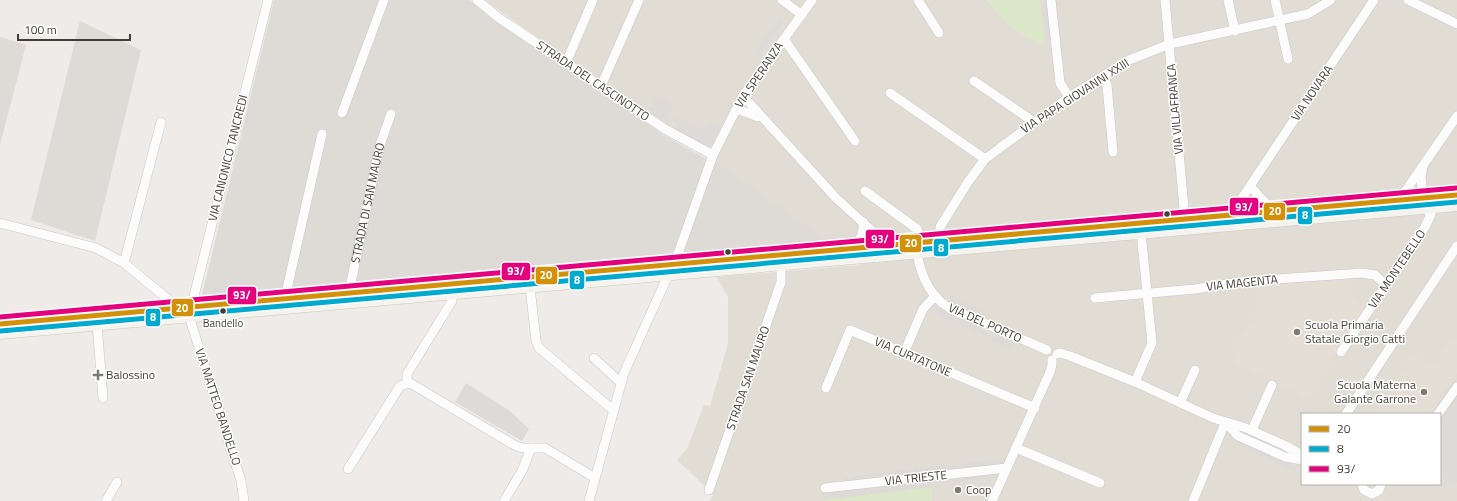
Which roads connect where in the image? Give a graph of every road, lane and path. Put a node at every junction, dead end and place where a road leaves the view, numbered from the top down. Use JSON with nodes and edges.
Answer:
{"nodes":[{"id":1,"x":268,"y":0,"type":"edge"},
{"id":2,"x":384,"y":0,"type":"edge"},
{"id":3,"x":476,"y":0,"type":"edge"},
{"id":4,"x":593,"y":0,"type":"edge"},
{"id":5,"x":639,"y":0,"type":"edge"},
{"id":6,"x":782,"y":0,"type":"edge"},
{"id":7,"x":812,"y":0,"type":"edge"},
{"id":8,"x":918,"y":0,"type":"edge"},
{"id":9,"x":1051,"y":0,"type":"edge"},
{"id":10,"x":1165,"y":0,"type":"edge"},
{"id":11,"x":1228,"y":0,"type":"edge"},
{"id":12,"x":1275,"y":0,"type":"edge"},
{"id":13,"x":1374,"y":0,"type":"edge"},
{"id":14,"x":1408,"y":0,"type":"edge"},
{"id":15,"x":1327,"y":1,"type":"edge"},
{"id":16,"x":802,"y":15,"type":"junction"},
{"id":17,"x":1280,"y":20,"type":"junction"},
{"id":18,"x":1457,"y":24,"type":"edge"},
{"id":19,"x":1235,"y":31,"type":"junction"},
{"id":20,"x":939,"y":33,"type":"dead end"},
{"id":21,"x":784,"y":39,"type":"junction"},
{"id":22,"x":1170,"y":44,"type":"junction"},
{"id":23,"x":1288,"y":59,"type":"dead end"},
{"id":24,"x":566,"y":63,"type":"junction"},
{"id":25,"x":1103,"y":76,"type":"junction"},
{"id":26,"x":974,"y":81,"type":"dead end"},
{"id":27,"x":601,"y":86,"type":"junction"},
{"id":28,"x":890,"y":93,"type":"dead end"},
{"id":29,"x":743,"y":96,"type":"junction"},
{"id":30,"x":1069,"y":97,"type":"junction"},
{"id":31,"x":735,"y":111,"type":"junction"},
{"id":32,"x":342,"y":113,"type":"dead end"},
{"id":33,"x":391,"y":114,"type":"dead end"},
{"id":34,"x":1457,"y":116,"type":"edge"},
{"id":35,"x":763,"y":120,"type":"junction"},
{"id":36,"x":161,"y":122,"type":"dead end"},
{"id":37,"x":1034,"y":122,"type":"junction"},
{"id":38,"x":322,"y":134,"type":"dead end"},
{"id":39,"x":855,"y":141,"type":"dead end"},
{"id":40,"x":1113,"y":152,"type":"dead end"},
{"id":41,"x":713,"y":154,"type":"junction"},
{"id":42,"x":985,"y":160,"type":"junction"},
{"id":43,"x":1423,"y":166,"type":"junction"},
{"id":44,"x":1250,"y":186,"type":"junction"},
{"id":45,"x":865,"y":191,"type":"dead end"},
{"id":46,"x":1457,"y":195,"type":"edge"},
{"id":47,"x":1423,"y":198,"type":"junction"},
{"id":48,"x":1400,"y":199,"type":"junction"},
{"id":49,"x":1457,"y":205,"type":"edge"},
{"id":50,"x":1273,"y":211,"type":"junction"},
{"id":51,"x":1235,"y":214,"type":"junction"},
{"id":52,"x":1185,"y":219,"type":"junction"},
{"id":53,"x":863,"y":222,"type":"junction"},
{"id":54,"x":0,"y":223,"type":"edge"},
{"id":55,"x":1141,"y":232,"type":"junction"},
{"id":56,"x":939,"y":240,"type":"junction"},
{"id":57,"x":918,"y":245,"type":"junction"},
{"id":58,"x":1457,"y":246,"type":"edge"},
{"id":59,"x":852,"y":247,"type":"junction"},
{"id":60,"x":887,"y":249,"type":"junction"},
{"id":61,"x":824,"y":255,"type":"junction"},
{"id":62,"x":124,"y":263,"type":"junction"},
{"id":63,"x":672,"y":263,"type":"junction"},
{"id":64,"x":781,"y":264,"type":"junction"},
{"id":65,"x":667,"y":275,"type":"junction"},
{"id":66,"x":1386,"y":285,"type":"junction"},
{"id":67,"x":530,"y":287,"type":"junction"},
{"id":68,"x":453,"y":288,"type":"junction"},
{"id":69,"x":349,"y":292,"type":"junction"},
{"id":70,"x":1147,"y":293,"type":"junction"},
{"id":71,"x":935,"y":296,"type":"junction"},
{"id":72,"x":285,"y":298,"type":"junction"},
{"id":73,"x":1096,"y":298,"type":"dead end"},
{"id":74,"x":179,"y":308,"type":"junction"},
{"id":75,"x":190,"y":311,"type":"junction"},
{"id":76,"x":0,"y":324,"type":"edge"},
{"id":77,"x":97,"y":324,"type":"junction"},
{"id":78,"x":0,"y":333,"type":"edge"},
{"id":79,"x":1341,"y":352,"type":"dead end"},
{"id":80,"x":904,"y":353,"type":"junction"},
{"id":81,"x":1054,"y":357,"type":"junction"},
{"id":82,"x":594,"y":358,"type":"dead end"},
{"id":83,"x":1196,"y":370,"type":"dead end"},
{"id":84,"x":1135,"y":382,"type":"junction"},
{"id":85,"x":407,"y":383,"type":"junction"},
{"id":86,"x":621,"y":383,"type":"junction"},
{"id":87,"x":1272,"y":385,"type":"dead end"},
{"id":88,"x":1457,"y":387,"type":"edge"},
{"id":89,"x":826,"y":388,"type":"dead end"},
{"id":90,"x":103,"y":398,"type":"dead end"},
{"id":91,"x":1180,"y":403,"type":"junction"},
{"id":92,"x":1034,"y":408,"type":"junction"},
{"id":93,"x":613,"y":410,"type":"junction"},
{"id":94,"x":1347,"y":413,"type":"edge"},
{"id":95,"x":1439,"y":413,"type":"edge"},
{"id":96,"x":1226,"y":423,"type":"junction"},
{"id":97,"x":1249,"y":429,"type":"junction"},
{"id":98,"x":1241,"y":437,"type":"junction"},
{"id":99,"x":1287,"y":446,"type":"junction"},
{"id":100,"x":531,"y":448,"type":"junction"},
{"id":101,"x":1016,"y":448,"type":"junction"},
{"id":102,"x":1301,"y":454,"type":"edge"},
{"id":103,"x":1282,"y":456,"type":"junction"},
{"id":104,"x":1301,"y":460,"type":"edge"},
{"id":105,"x":1007,"y":468,"type":"junction"},
{"id":106,"x":348,"y":469,"type":"dead end"},
{"id":107,"x":595,"y":478,"type":"junction"},
{"id":108,"x":117,"y":482,"type":"dead end"},
{"id":109,"x":1100,"y":483,"type":"dead end"},
{"id":110,"x":1362,"y":485,"type":"edge"},
{"id":111,"x":1380,"y":485,"type":"edge"},
{"id":112,"x":825,"y":488,"type":"dead end"},
{"id":113,"x":709,"y":490,"type":"dead end"},
{"id":114,"x":1369,"y":493,"type":"junction"},
{"id":115,"x":106,"y":501,"type":"edge"},
{"id":116,"x":244,"y":501,"type":"edge"},
{"id":117,"x":504,"y":501,"type":"edge"},
{"id":118,"x":589,"y":501,"type":"edge"},
{"id":119,"x":992,"y":501,"type":"edge"},
{"id":120,"x":1193,"y":501,"type":"edge"},
{"id":121,"x":1362,"y":501,"type":"edge"}],
"edges":[{"from":1,"to":75,"type":"street","name":"VIA CANONICO TANCREDI"},
{"from":2,"to":32,"type":"street"},
{"from":3,"to":24,"type":"street","name":"STRADA DEL CASCINOTTO"},
{"from":4,"to":24,"type":"street"},
{"from":5,"to":27,"type":"street"},
{"from":6,"to":16,"type":"street"},
{"from":7,"to":16,"type":"street","name":"VIA SPERANZA"},
{"from":8,"to":20,"type":"street"},
{"from":9,"to":30,"type":"street"},
{"from":10,"to":22,"type":"street","name":"VIA VILLAFRANCA"},
{"from":11,"to":19,"type":"street"},
{"from":12,"to":17,"type":"street"},
{"from":13,"to":44,"type":"street","name":"VIA NOVARA"},
{"from":14,"to":18,"type":"street"},
{"from":15,"to":17,"type":"street","name":"VIA PAPA GIOVANNI XXIII"},
{"from":16,"to":21,"type":"street","name":"VIA SPERANZA"},
{"from":17,"to":19,"type":"street","name":"VIA PAPA GIOVANNI XXIII"},
{"from":17,"to":23,"type":"street"},
{"from":19,"to":22,"type":"street","name":"VIA PAPA GIOVANNI XXIII"},
{"from":21,"to":29,"type":"street","name":"VIA SPERANZA"},
{"from":21,"to":39,"type":"street"},
{"from":22,"to":25,"type":"street","name":"VIA PAPA GIOVANNI XXIII"},
{"from":22,"to":52,"type":"street","name":"VIA VILLAFRANCA"},
{"from":24,"to":27,"type":"street","name":"STRADA DEL CASCINOTTO"},
{"from":25,"to":30,"type":"street","name":"VIA PAPA GIOVANNI XXIII"},
{"from":25,"to":40,"type":"street"},
{"from":26,"to":37,"type":"street"},
{"from":27,"to":41,"type":"street","name":"STRADA DEL CASCINOTTO"},
{"from":28,"to":42,"type":"street"},
{"from":29,"to":31,"type":"street","name":"VIA SPERANZA"},
{"from":29,"to":35,"type":"street"},
{"from":30,"to":37,"type":"street","name":"VIA PAPA GIOVANNI XXIII"},
{"from":31,"to":35,"type":"street"},
{"from":31,"to":41,"type":"street","name":"VIA SPERANZA"},
{"from":33,"to":69,"type":"street","name":"STRADA DI SAN MAURO"},
{"from":34,"to":43,"type":"street"},
{"from":35,"to":53,"type":"street"},
{"from":36,"to":62,"type":"street"},
{"from":37,"to":42,"type":"street","name":"VIA PAPA GIOVANNI XXIII"},
{"from":38,"to":72,"type":"street"},
{"from":41,"to":63,"type":"street","name":"VIA SPERANZA"},
{"from":42,"to":56,"type":"street","name":"VIA PAPA GIOVANNI XXIII"},
{"from":43,"to":47,"type":"street"},
{"from":43,"to":48,"type":"street"},
{"from":44,"to":50,"type":"street"},
{"from":44,"to":51,"type":"street","name":"VIA NOVARA"},
{"from":45,"to":57,"type":"street","name":"VIA DEL PORTO"},
{"from":46,"to":47,"type":"main road"},
{"from":47,"to":48,"type":"main road"},
{"from":47,"to":49,"type":"main road"},
{"from":47,"to":55,"type":"main road"},
{"from":47,"to":66,"type":"street","name":"VIA MONTEBELLO"},
{"from":48,"to":50,"type":"main road"},
{"from":50,"to":51,"type":"main road"},
{"from":51,"to":52,"type":"main road"},
{"from":52,"to":56,"type":"main road"},
{"from":53,"to":59,"type":"street"},
{"from":53,"to":60,"type":"street"},
{"from":54,"to":62,"type":"street"},
{"from":55,"to":57,"type":"main road"},
{"from":55,"to":70,"type":"street"},
{"from":56,"to":57,"type":"main road"},
{"from":57,"to":60,"type":"main road"},
{"from":57,"to":71,"type":"street","name":"VIA DEL PORTO"},
{"from":58,"to":94,"type":"street"},
{"from":59,"to":60,"type":"main road"},
{"from":59,"to":61,"type":"main road"},
{"from":60,"to":61,"type":"main road"},
{"from":61,"to":63,"type":"main road"},
{"from":61,"to":64,"type":"main road"},
{"from":62,"to":74,"type":"street"},
{"from":63,"to":65,"type":"street","name":"VIA SPERANZA"},
{"from":63,"to":68,"type":"main road"},
{"from":64,"to":65,"type":"main road"},
{"from":64,"to":113,"type":"street","name":"STRADA SAN MAURO"},
{"from":65,"to":67,"type":"main road"},
{"from":65,"to":86,"type":"street","name":"VIA SPERANZA"},
{"from":66,"to":70,"type":"street","name":"VIA MAGENTA"},
{"from":66,"to":79,"type":"street","name":"VIA MONTEBELLO"},
{"from":67,"to":68,"type":"main road"},
{"from":67,"to":93,"type":"street"},
{"from":68,"to":69,"type":"main road"},
{"from":68,"to":75,"type":"main road"},
{"from":68,"to":85,"type":"street"},
{"from":69,"to":72,"type":"main road"},
{"from":70,"to":73,"type":"street","name":"VIA MAGENTA"},
{"from":70,"to":84,"type":"street"},
{"from":71,"to":80,"type":"street"},
{"from":71,"to":81,"type":"street","name":"VIA DEL PORTO"},
{"from":72,"to":75,"type":"main road"},
{"from":74,"to":75,"type":"main road"},
{"from":74,"to":76,"type":"main road"},
{"from":75,"to":77,"type":"main road"},
{"from":75,"to":116,"type":"street","name":"VIA MATTEO BANDELLO"},
{"from":77,"to":78,"type":"main road"},
{"from":77,"to":90,"type":"street"},
{"from":80,"to":89,"type":"street","name":"VIA CURTATONE"},
{"from":80,"to":92,"type":"street","name":"VIA CURTATONE"},
{"from":81,"to":84,"type":"street"},
{"from":81,"to":92,"type":"street"},
{"from":82,"to":86,"type":"street"},
{"from":83,"to":91,"type":"street"},
{"from":84,"to":91,"type":"street"},
{"from":85,"to":100,"type":"street"},
{"from":85,"to":106,"type":"street"},
{"from":86,"to":93,"type":"street","name":"VIA SPERANZA"},
{"from":87,"to":97,"type":"street"},
{"from":88,"to":95,"type":"street"},
{"from":91,"to":96,"type":"street"},
{"from":92,"to":101,"type":"street"},
{"from":93,"to":107,"type":"street","name":"VIA SPERANZA"},
{"from":96,"to":97,"type":"street"},
{"from":96,"to":98,"type":"street"},
{"from":96,"to":120,"type":"street"},
{"from":97,"to":98,"type":"street"},
{"from":97,"to":99,"type":"street"},
{"from":98,"to":103,"type":"street"},
{"from":99,"to":102,"type":"street"},
{"from":99,"to":103,"type":"street"},
{"from":100,"to":107,"type":"street"},
{"from":100,"to":117,"type":"street"},
{"from":101,"to":105,"type":"street"},
{"from":101,"to":109,"type":"street"},
{"from":103,"to":104,"type":"street"},
{"from":105,"to":112,"type":"street","name":"VIA TRIESTE"},
{"from":105,"to":119,"type":"street"},
{"from":107,"to":118,"type":"street","name":"VIA SPERANZA"},
{"from":108,"to":115,"type":"street"},
{"from":110,"to":114,"type":"street"},
{"from":111,"to":114,"type":"street"},
{"from":114,"to":121,"type":"street"}]}
